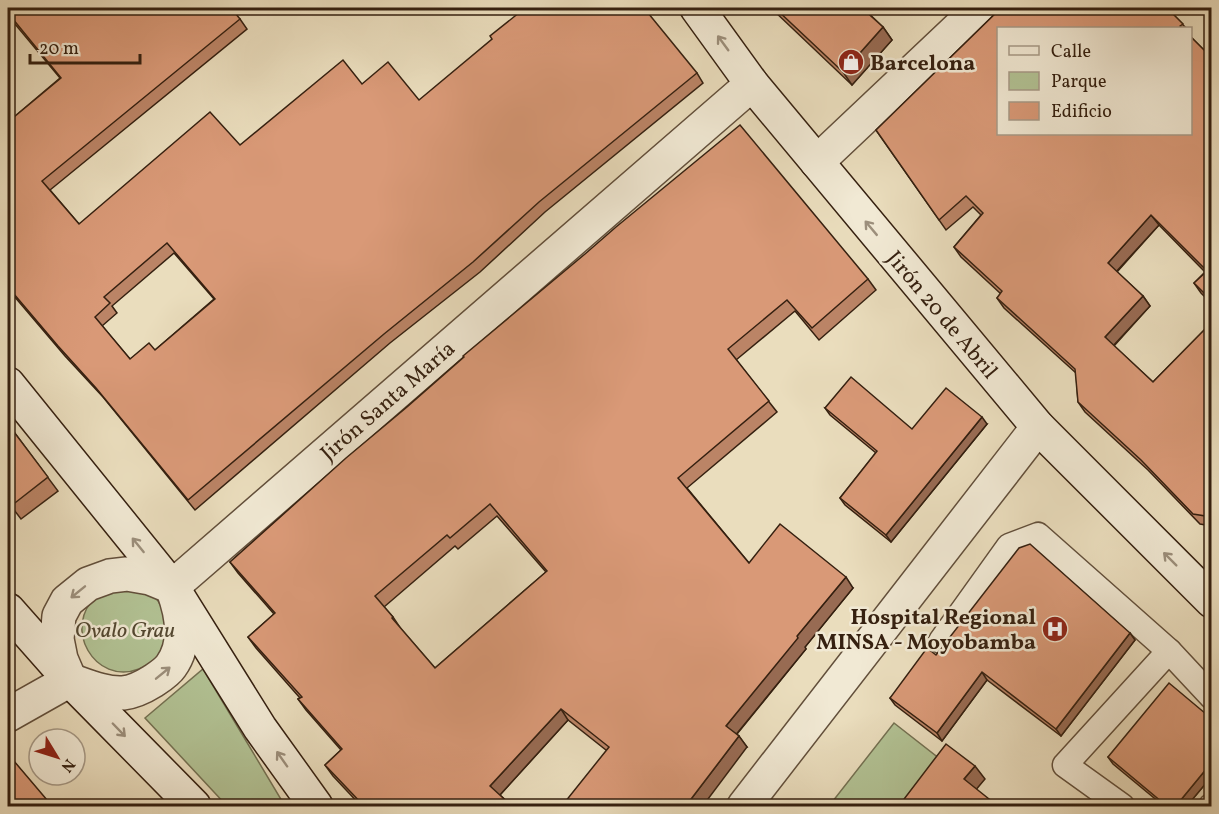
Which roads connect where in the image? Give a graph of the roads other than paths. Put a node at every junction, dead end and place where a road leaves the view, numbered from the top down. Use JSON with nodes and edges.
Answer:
{"nodes":[{"id":1,"x":697,"y":8,"type":"edge"},
{"id":2,"x":980,"y":8,"type":"edge"},
{"id":3,"x":752,"y":84,"type":"junction"},
{"id":4,"x":817,"y":162,"type":"junction"},
{"id":5,"x":8,"y":384,"type":"edge"},
{"id":6,"x":1038,"y":428,"type":"junction"},
{"id":7,"x":172,"y":587,"type":"junction"},
{"id":8,"x":1207,"y":588,"type":"edge"},
{"id":9,"x":8,"y":610,"type":"edge"},
{"id":10,"x":941,"y":641,"type":"dead end"},
{"id":11,"x":1169,"y":651,"type":"junction"},
{"id":12,"x":70,"y":680,"type":"junction"},
{"id":13,"x":1212,"y":697,"type":"edge"},
{"id":14,"x":8,"y":715,"type":"edge"},
{"id":15,"x":194,"y":807,"type":"edge"},
{"id":16,"x":316,"y":807,"type":"edge"},
{"id":17,"x":744,"y":807,"type":"edge"},
{"id":18,"x":1122,"y":807,"type":"edge"}],
"edges":[{"from":3,"to":1,"type":"street","name":"Jirón 20 de Abril","one_way":true},
{"from":2,"to":4,"type":"street"},
{"from":3,"to":4,"type":"street","name":"Jirón 20 de Abril"},
{"from":3,"to":7,"type":"street","name":"Jirón Santa María"},
{"from":6,"to":4,"type":"street","name":"Jirón 20 de Abril","one_way":true},
{"from":7,"to":5,"type":"street","one_way":true},
{"from":8,"to":6,"type":"street","name":"Jirón 20 de Abril","one_way":true},
{"from":6,"to":17,"type":"street"},
{"from":12,"to":7,"type":"street","one_way":true},
{"from":7,"to":12,"type":"street","one_way":true},
{"from":16,"to":7,"type":"street","one_way":true},
{"from":9,"to":12,"type":"street"},
{"from":10,"to":11,"type":"street"},
{"from":11,"to":13,"type":"street"},
{"from":11,"to":18,"type":"street"},
{"from":12,"to":14,"type":"street"},
{"from":12,"to":15,"type":"street","one_way":true}]}
